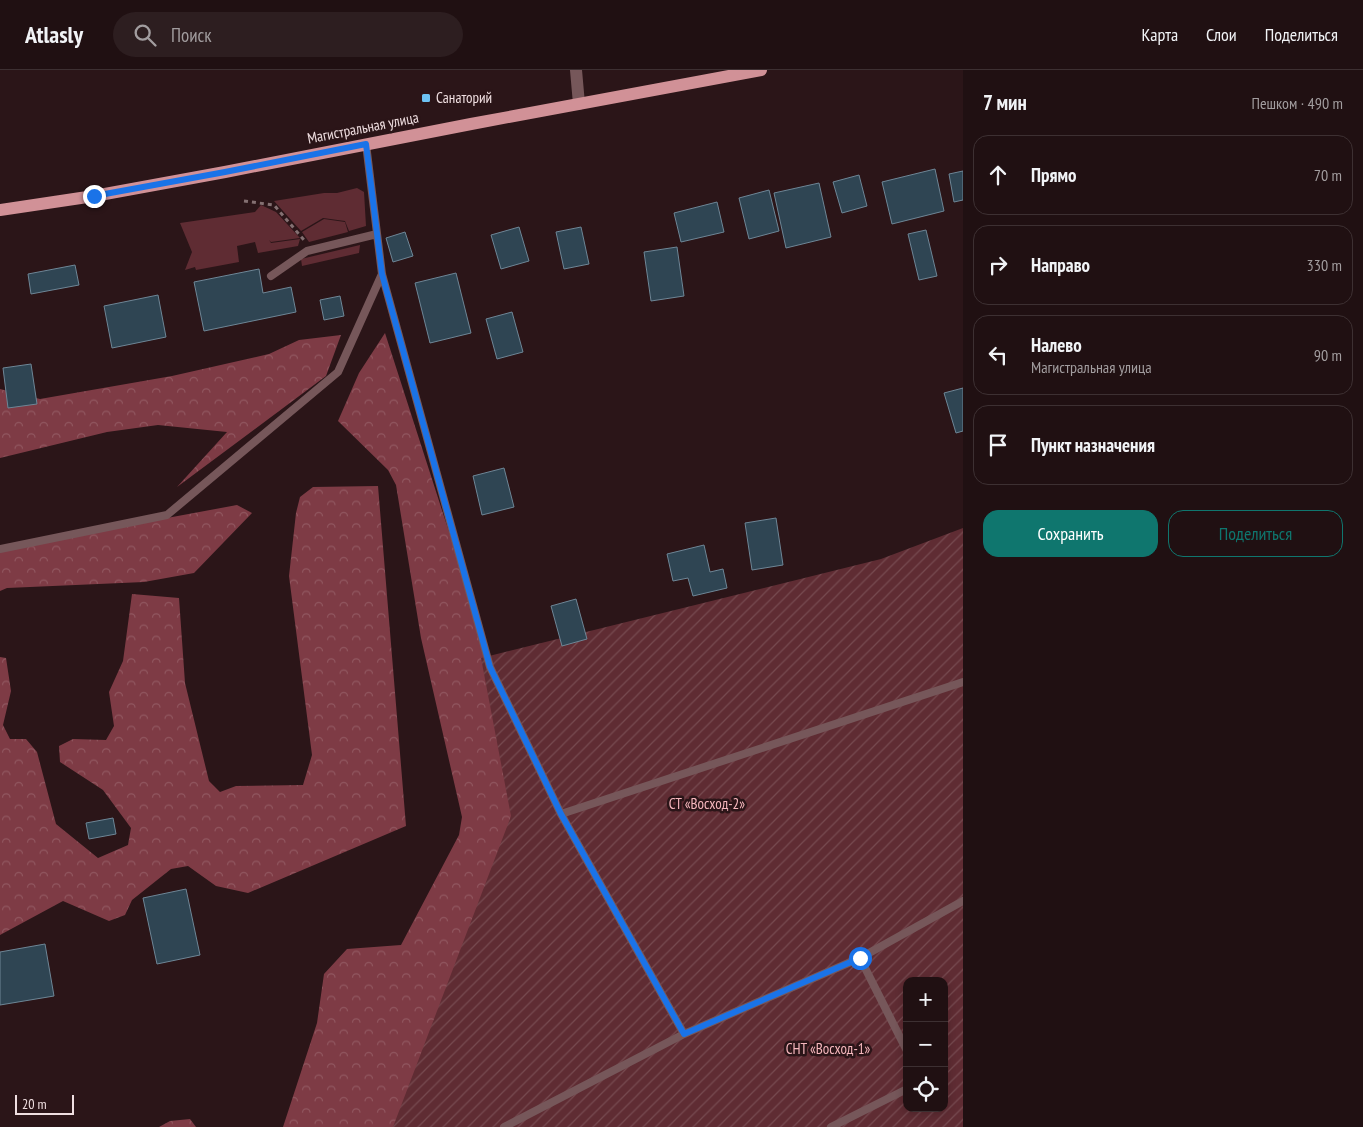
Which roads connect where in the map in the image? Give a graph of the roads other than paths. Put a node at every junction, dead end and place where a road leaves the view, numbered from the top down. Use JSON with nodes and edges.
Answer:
{"nodes":[{"id":1,"x":576,"y":70,"type":"edge"},
{"id":2,"x":762,"y":70,"type":"edge"},
{"id":3,"x":579,"y":104,"type":"junction"},
{"id":4,"x":366,"y":144,"type":"junction"},
{"id":5,"x":0,"y":210,"type":"edge"},
{"id":6,"x":377,"y":234,"type":"junction"},
{"id":7,"x":382,"y":274,"type":"junction"},
{"id":8,"x":271,"y":276,"type":"dead end"},
{"id":9,"x":0,"y":550,"type":"edge"},
{"id":10,"x":963,"y":682,"type":"edge"},
{"id":11,"x":561,"y":814,"type":"junction"},
{"id":12,"x":963,"y":901,"type":"edge"},
{"id":13,"x":860,"y":958,"type":"junction"},
{"id":14,"x":684,"y":1034,"type":"junction"},
{"id":15,"x":903,"y":1044,"type":"edge"},
{"id":16,"x":903,"y":1091,"type":"edge"},
{"id":17,"x":504,"y":1127,"type":"edge"},
{"id":18,"x":831,"y":1127,"type":"edge"}],
"edges":[{"from":1,"to":3,"type":"street"},
{"from":2,"to":3,"type":"main road","name":"Магистральная улица"},
{"from":3,"to":4,"type":"main road","name":"Магистральная улица"},
{"from":4,"to":5,"type":"main road","name":"Магистральная улица"},
{"from":4,"to":6,"type":"lane"},
{"from":6,"to":7,"type":"lane"},
{"from":6,"to":8,"type":"lane"},
{"from":7,"to":9,"type":"lane"},
{"from":7,"to":11,"type":"lane"},
{"from":10,"to":11,"type":"lane"},
{"from":11,"to":14,"type":"lane"},
{"from":12,"to":13,"type":"lane"},
{"from":13,"to":14,"type":"lane"},
{"from":13,"to":15,"type":"lane"},
{"from":14,"to":17,"type":"lane"},
{"from":16,"to":18,"type":"lane"}]}
